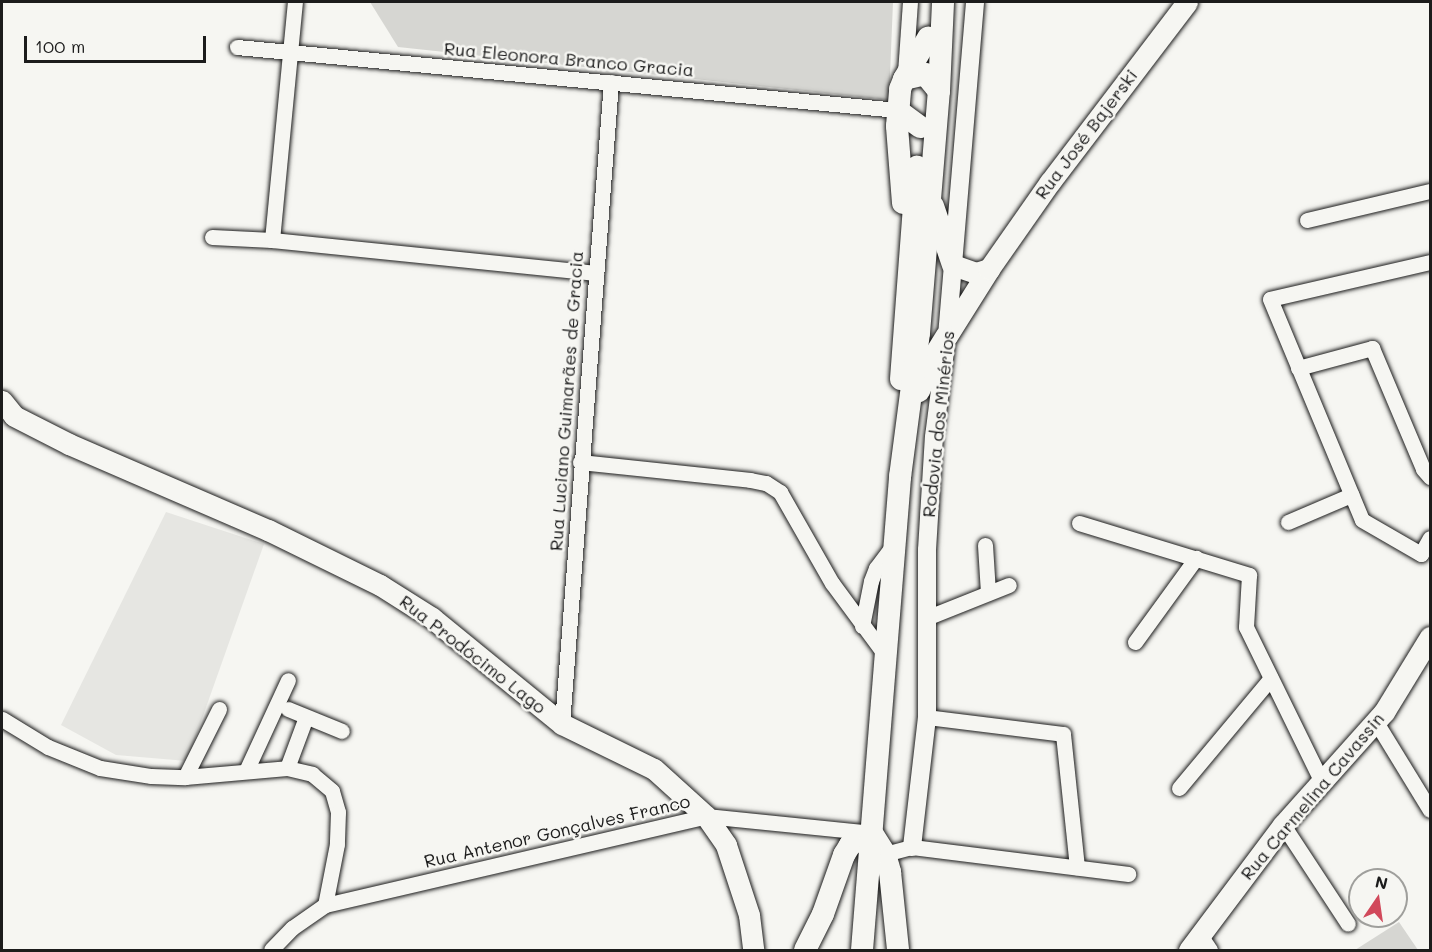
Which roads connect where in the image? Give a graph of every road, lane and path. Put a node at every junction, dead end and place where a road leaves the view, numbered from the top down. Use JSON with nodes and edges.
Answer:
{"nodes":[{"id":1,"x":295,"y":2,"type":"edge"},
{"id":2,"x":910,"y":2,"type":"edge"},
{"id":3,"x":934,"y":2,"type":"edge"},
{"id":4,"x":943,"y":2,"type":"edge"},
{"id":5,"x":975,"y":2,"type":"edge"},
{"id":6,"x":1187,"y":2,"type":"edge"},
{"id":7,"x":237,"y":47,"type":"dead end"},
{"id":8,"x":291,"y":53,"type":"junction"},
{"id":9,"x":611,"y":82,"type":"junction"},
{"id":10,"x":923,"y":82,"type":"junction"},
{"id":11,"x":897,"y":110,"type":"junction"},
{"id":12,"x":920,"y":128,"type":"junction"},
{"id":13,"x":1431,"y":191,"type":"edge"},
{"id":14,"x":930,"y":195,"type":"junction"},
{"id":15,"x":1307,"y":220,"type":"dead end"},
{"id":16,"x":212,"y":237,"type":"dead end"},
{"id":17,"x":272,"y":240,"type":"junction"},
{"id":18,"x":908,"y":255,"type":"junction"},
{"id":19,"x":1431,"y":262,"type":"edge"},
{"id":20,"x":953,"y":265,"type":"junction"},
{"id":21,"x":989,"y":268,"type":"junction"},
{"id":22,"x":596,"y":273,"type":"junction"},
{"id":23,"x":911,"y":327,"type":"junction"},
{"id":24,"x":947,"y":336,"type":"junction"},
{"id":25,"x":1298,"y":368,"type":"junction"},
{"id":26,"x":6,"y":410,"type":"edge"},
{"id":27,"x":906,"y":429,"type":"junction"},
{"id":28,"x":580,"y":462,"type":"junction"},
{"id":29,"x":900,"y":477,"type":"junction"},
{"id":30,"x":1431,"y":477,"type":"edge"},
{"id":31,"x":1351,"y":495,"type":"junction"},
{"id":32,"x":1288,"y":522,"type":"dead end"},
{"id":33,"x":1079,"y":523,"type":"dead end"},
{"id":34,"x":1431,"y":538,"type":"edge"},
{"id":35,"x":895,"y":544,"type":"junction"},
{"id":36,"x":985,"y":545,"type":"dead end"},
{"id":37,"x":1196,"y":558,"type":"junction"},
{"id":38,"x":1009,"y":585,"type":"dead end"},
{"id":39,"x":988,"y":593,"type":"junction"},
{"id":40,"x":926,"y":618,"type":"junction"},
{"id":41,"x":862,"y":626,"type":"junction"},
{"id":42,"x":1431,"y":638,"type":"edge"},
{"id":43,"x":1135,"y":642,"type":"dead end"},
{"id":44,"x":885,"y":655,"type":"junction"},
{"id":45,"x":1270,"y":678,"type":"junction"},
{"id":46,"x":288,"y":680,"type":"dead end"},
{"id":47,"x":219,"y":709,"type":"dead end"},
{"id":48,"x":288,"y":709,"type":"dead end"},
{"id":49,"x":306,"y":717,"type":"junction"},
{"id":50,"x":927,"y":717,"type":"junction"},
{"id":51,"x":1376,"y":722,"type":"junction"},
{"id":52,"x":4,"y":724,"type":"edge"},
{"id":53,"x":562,"y":724,"type":"junction"},
{"id":54,"x":342,"y":731,"type":"dead end"},
{"id":55,"x":287,"y":768,"type":"junction"},
{"id":56,"x":246,"y":771,"type":"junction"},
{"id":57,"x":186,"y":777,"type":"junction"},
{"id":58,"x":1321,"y":780,"type":"junction"},
{"id":59,"x":1179,"y":789,"type":"dead end"},
{"id":60,"x":1431,"y":810,"type":"edge"},
{"id":61,"x":706,"y":816,"type":"junction"},
{"id":62,"x":1283,"y":825,"type":"junction"},
{"id":63,"x":872,"y":832,"type":"junction"},
{"id":64,"x":912,"y":847,"type":"junction"},
{"id":65,"x":885,"y":854,"type":"junction"},
{"id":66,"x":1077,"y":867,"type":"junction"},
{"id":67,"x":1128,"y":874,"type":"dead end"},
{"id":68,"x":325,"y":905,"type":"junction"},
{"id":69,"x":1348,"y":924,"type":"dead end"},
{"id":70,"x":1200,"y":945,"type":"edge"},
{"id":71,"x":271,"y":951,"type":"edge"},
{"id":72,"x":753,"y":951,"type":"edge"},
{"id":73,"x":805,"y":951,"type":"edge"},
{"id":74,"x":862,"y":951,"type":"edge"},
{"id":75,"x":898,"y":951,"type":"edge"}],
"edges":[{"from":1,"to":8,"type":"street"},
{"from":2,"to":10,"type":"street","name":"Rodovia dos Minérios"},
{"from":3,"to":10,"type":"main road"},
{"from":4,"to":10,"type":"main road","name":"Rodovia dos Minérios"},
{"from":5,"to":20,"type":"street","name":"Rodovia dos Minérios"},
{"from":6,"to":21,"type":"main road","name":"Rua José Bajerski"},
{"from":7,"to":8,"type":"street","name":"Rua Eleonora Branco Gracia"},
{"from":8,"to":9,"type":"street","name":"Rua Eleonora Branco Gracia"},
{"from":8,"to":17,"type":"street"},
{"from":9,"to":11,"type":"street","name":"Rua Eleonora Branco Gracia"},
{"from":9,"to":22,"type":"street","name":"Rua Luciano Guimarães de Gracia"},
{"from":10,"to":11,"type":"main road"},
{"from":10,"to":12,"type":"main road","name":"Rodovia dos Minérios"},
{"from":10,"to":14,"type":"main road","name":"Rodovia dos Minérios"},
{"from":11,"to":12,"type":"main road"},
{"from":11,"to":18,"type":"main road"},
{"from":12,"to":18,"type":"main road","name":"Rodovia dos Minérios"},
{"from":13,"to":15,"type":"street"},
{"from":14,"to":20,"type":"main road"},
{"from":14,"to":23,"type":"main road","name":"Rodovia dos Minérios"},
{"from":16,"to":17,"type":"street"},
{"from":17,"to":22,"type":"street"},
{"from":18,"to":23,"type":"main road","name":"Rodovia dos Minérios"},
{"from":19,"to":25,"type":"street"},
{"from":20,"to":21,"type":"main road"},
{"from":20,"to":24,"type":"street","name":"Rodovia dos Minérios"},
{"from":21,"to":24,"type":"main road","name":"Rua José Bajerski"},
{"from":22,"to":28,"type":"street","name":"Rua Luciano Guimarães de Gracia"},
{"from":23,"to":24,"type":"main road"},
{"from":23,"to":27,"type":"main road","name":"Rodovia dos Minérios"},
{"from":23,"to":29,"type":"main road","name":"Rodovia dos Minérios"},
{"from":24,"to":27,"type":"main road"},
{"from":24,"to":40,"type":"street","name":"Rodovia dos Minérios"},
{"from":25,"to":30,"type":"street"},
{"from":25,"to":31,"type":"street"},
{"from":26,"to":53,"type":"main road","name":"Rua Prodócimo Lago"},
{"from":27,"to":29,"type":"main road","name":"Rodovia dos Minérios"},
{"from":28,"to":41,"type":"street"},
{"from":28,"to":53,"type":"street","name":"Rua Luciano Guimarães de Gracia"},
{"from":29,"to":35,"type":"main road","name":"Rodovia dos Minérios"},
{"from":31,"to":32,"type":"street"},
{"from":31,"to":34,"type":"street"},
{"from":33,"to":37,"type":"street"},
{"from":35,"to":41,"type":"street"},
{"from":35,"to":44,"type":"main road","name":"Rodovia dos Minérios"},
{"from":36,"to":39,"type":"street"},
{"from":37,"to":43,"type":"street"},
{"from":37,"to":45,"type":"street"},
{"from":38,"to":39,"type":"street"},
{"from":39,"to":40,"type":"street"},
{"from":40,"to":50,"type":"street","name":"Rodovia dos Minérios"},
{"from":41,"to":44,"type":"street"},
{"from":42,"to":51,"type":"main road","name":"Rua Carmelina Cavassin"},
{"from":44,"to":63,"type":"main road","name":"Rodovia dos Minérios"},
{"from":45,"to":58,"type":"street"},
{"from":45,"to":59,"type":"street"},
{"from":46,"to":56,"type":"street"},
{"from":47,"to":57,"type":"street"},
{"from":48,"to":49,"type":"street"},
{"from":49,"to":54,"type":"street"},
{"from":49,"to":55,"type":"street"},
{"from":50,"to":64,"type":"street","name":"Rodovia dos Minérios"},
{"from":50,"to":66,"type":"street"},
{"from":51,"to":58,"type":"main road","name":"Rua Carmelina Cavassin"},
{"from":51,"to":60,"type":"street"},
{"from":52,"to":57,"type":"street"},
{"from":53,"to":61,"type":"main road","name":"Rua Prodócimo Lago"},
{"from":55,"to":56,"type":"street"},
{"from":55,"to":68,"type":"street"},
{"from":56,"to":57,"type":"street"},
{"from":58,"to":62,"type":"main road","name":"Rua Carmelina Cavassin"},
{"from":61,"to":63,"type":"street","name":"Rua Antenor Gonçalves Franco"},
{"from":61,"to":68,"type":"street","name":"Rua Antenor Gonçalves Franco"},
{"from":61,"to":72,"type":"main road","name":"Rua Prodócimo Lago"},
{"from":62,"to":69,"type":"street"},
{"from":62,"to":70,"type":"main road","name":"Rua Carmelina Cavassin"},
{"from":63,"to":65,"type":"main road"},
{"from":63,"to":73,"type":"main road"},
{"from":63,"to":74,"type":"main road","name":"Rodovia dos Minérios"},
{"from":64,"to":65,"type":"street"},
{"from":64,"to":66,"type":"street"},
{"from":65,"to":75,"type":"main road"},
{"from":66,"to":67,"type":"street"},
{"from":68,"to":71,"type":"street"}]}
